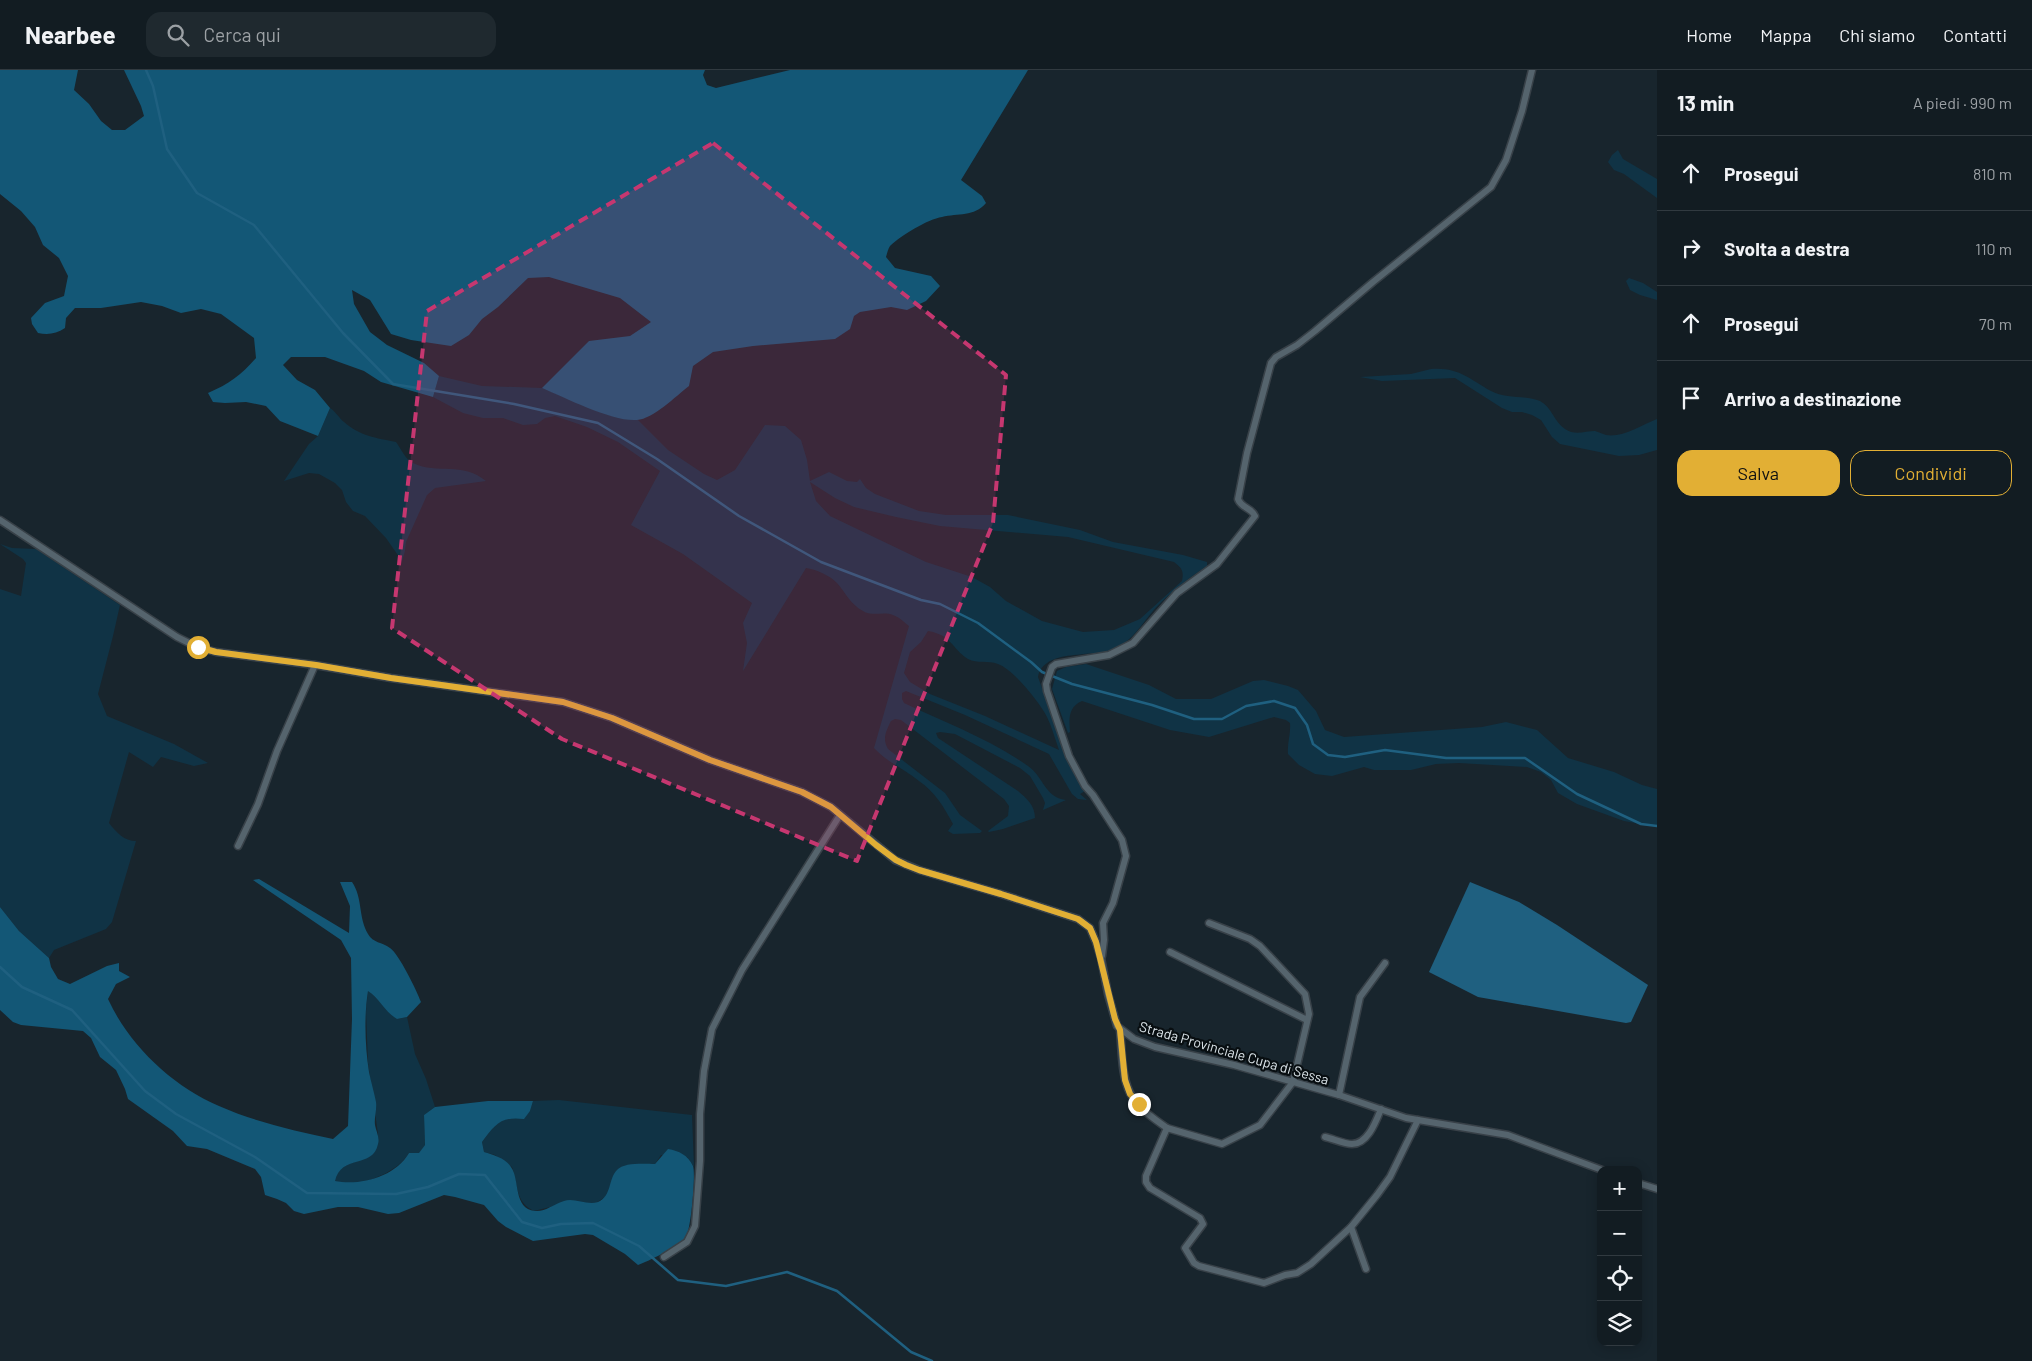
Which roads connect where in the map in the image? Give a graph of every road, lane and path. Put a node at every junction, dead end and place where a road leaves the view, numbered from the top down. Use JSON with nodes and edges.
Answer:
{"nodes":[{"id":1,"x":1532,"y":70,"type":"edge"},
{"id":2,"x":0,"y":520,"type":"edge"},
{"id":3,"x":316,"y":665,"type":"junction"},
{"id":4,"x":840,"y":815,"type":"junction"},
{"id":5,"x":238,"y":846,"type":"dead end"},
{"id":6,"x":1209,"y":923,"type":"dead end"},
{"id":7,"x":1170,"y":952,"type":"dead end"},
{"id":8,"x":1102,"y":958,"type":"junction"},
{"id":9,"x":1385,"y":963,"type":"dead end"},
{"id":10,"x":1307,"y":1020,"type":"junction"},
{"id":11,"x":1120,"y":1030,"type":"junction"},
{"id":12,"x":1293,"y":1082,"type":"junction"},
{"id":13,"x":1339,"y":1095,"type":"junction"},
{"id":14,"x":1381,"y":1109,"type":"junction"},
{"id":15,"x":1418,"y":1120,"type":"junction"},
{"id":16,"x":1167,"y":1128,"type":"junction"},
{"id":17,"x":1325,"y":1137,"type":"dead end"},
{"id":18,"x":1597,"y":1168,"type":"edge"},
{"id":19,"x":1642,"y":1184,"type":"edge"},
{"id":20,"x":1657,"y":1189,"type":"edge"},
{"id":21,"x":1351,"y":1227,"type":"junction"},
{"id":22,"x":664,"y":1258,"type":"dead end"},
{"id":23,"x":1366,"y":1269,"type":"dead end"}],
"edges":[{"from":1,"to":8,"type":"street"},
{"from":2,"to":3,"type":"street","name":"Strada Provinciale Cupa di Sessa"},
{"from":3,"to":4,"type":"street","name":"Strada Provinciale Cupa di Sessa"},
{"from":3,"to":5,"type":"street"},
{"from":4,"to":8,"type":"street","name":"Strada Provinciale Cupa di Sessa"},
{"from":4,"to":22,"type":"street"},
{"from":6,"to":10,"type":"street"},
{"from":7,"to":10,"type":"street"},
{"from":8,"to":11,"type":"street","name":"Strada Provinciale Cupa di Sessa"},
{"from":9,"to":13,"type":"street"},
{"from":10,"to":12,"type":"street"},
{"from":11,"to":12,"type":"street","name":"Strada Provinciale Cupa di Sessa"},
{"from":11,"to":16,"type":"street"},
{"from":12,"to":13,"type":"street","name":"Strada Provinciale Cupa di Sessa"},
{"from":12,"to":16,"type":"street"},
{"from":13,"to":14,"type":"street","name":"Strada Provinciale Cupa di Sessa"},
{"from":14,"to":15,"type":"street","name":"Strada Provinciale Cupa di Sessa"},
{"from":14,"to":17,"type":"street"},
{"from":15,"to":18,"type":"street","name":"Strada Provinciale Cupa di Sessa"},
{"from":15,"to":21,"type":"street"},
{"from":16,"to":21,"type":"street"},
{"from":19,"to":20,"type":"street"},
{"from":21,"to":23,"type":"street"}]}
